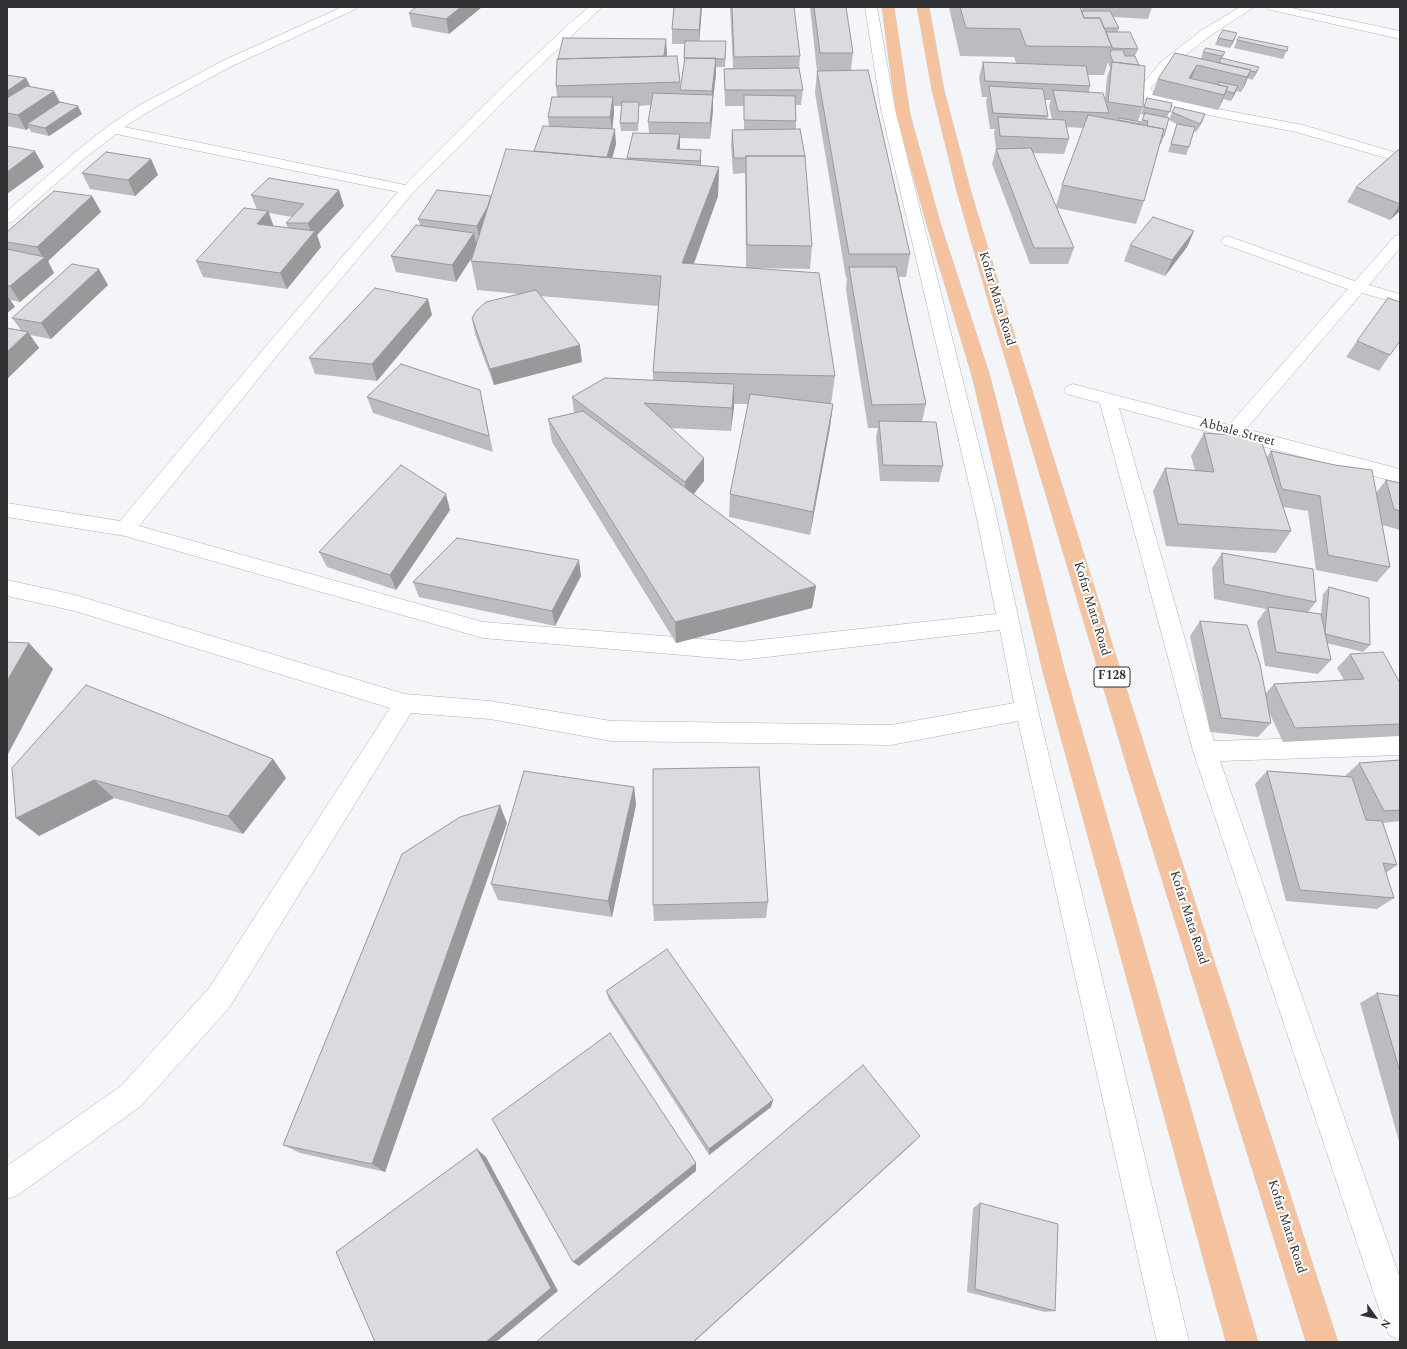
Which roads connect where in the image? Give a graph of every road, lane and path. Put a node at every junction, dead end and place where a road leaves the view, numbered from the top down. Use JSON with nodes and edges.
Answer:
{"nodes":[{"id":1,"x":352,"y":7,"type":"edge"},
{"id":2,"x":596,"y":7,"type":"edge"},
{"id":3,"x":871,"y":7,"type":"edge"},
{"id":4,"x":888,"y":7,"type":"edge"},
{"id":5,"x":923,"y":7,"type":"edge"},
{"id":6,"x":1248,"y":7,"type":"edge"},
{"id":7,"x":1271,"y":7,"type":"edge"},
{"id":8,"x":1400,"y":35,"type":"edge"},
{"id":9,"x":113,"y":129,"type":"junction"},
{"id":10,"x":1400,"y":158,"type":"edge"},
{"id":11,"x":408,"y":190,"type":"junction"},
{"id":12,"x":7,"y":219,"type":"edge"},
{"id":13,"x":1400,"y":239,"type":"edge"},
{"id":14,"x":1228,"y":241,"type":"dead end"},
{"id":15,"x":1358,"y":286,"type":"junction"},
{"id":16,"x":1400,"y":299,"type":"edge"},
{"id":17,"x":1073,"y":390,"type":"dead end"},
{"id":18,"x":1108,"y":399,"type":"junction"},
{"id":19,"x":1233,"y":432,"type":"junction"},
{"id":20,"x":1400,"y":476,"type":"edge"},
{"id":21,"x":7,"y":510,"type":"edge"},
{"id":22,"x":125,"y":529,"type":"junction"},
{"id":23,"x":7,"y":588,"type":"edge"},
{"id":24,"x":1008,"y":621,"type":"junction"},
{"id":25,"x":405,"y":703,"type":"junction"},
{"id":26,"x":1027,"y":710,"type":"junction"},
{"id":27,"x":1400,"y":745,"type":"edge"},
{"id":28,"x":1205,"y":751,"type":"junction"},
{"id":29,"x":7,"y":1184,"type":"edge"},
{"id":30,"x":1400,"y":1324,"type":"edge"},
{"id":31,"x":1173,"y":1342,"type":"edge"},
{"id":32,"x":1242,"y":1342,"type":"edge"},
{"id":33,"x":1322,"y":1342,"type":"edge"}],
"edges":[{"from":1,"to":9,"type":"street"},
{"from":2,"to":11,"type":"street"},
{"from":3,"to":24,"type":"street"},
{"from":4,"to":32,"type":"main road"},
{"from":5,"to":33,"type":"main road","name":"Kofar Mata Road","number":"F128"},
{"from":6,"to":10,"type":"street"},
{"from":7,"to":8,"type":"street"},
{"from":9,"to":11,"type":"street"},
{"from":9,"to":12,"type":"street"},
{"from":11,"to":22,"type":"street"},
{"from":13,"to":15,"type":"street"},
{"from":14,"to":15,"type":"street"},
{"from":15,"to":16,"type":"street"},
{"from":15,"to":19,"type":"street"},
{"from":17,"to":18,"type":"street","name":"Abbale Street"},
{"from":18,"to":19,"type":"street","name":"Abbale Street"},
{"from":18,"to":28,"type":"street"},
{"from":19,"to":20,"type":"street","name":"Abbale Street"},
{"from":21,"to":22,"type":"street"},
{"from":22,"to":24,"type":"street"},
{"from":23,"to":25,"type":"street"},
{"from":24,"to":26,"type":"street"},
{"from":25,"to":26,"type":"street"},
{"from":25,"to":29,"type":"street"},
{"from":26,"to":31,"type":"street"},
{"from":27,"to":28,"type":"street"},
{"from":28,"to":30,"type":"street"}]}
